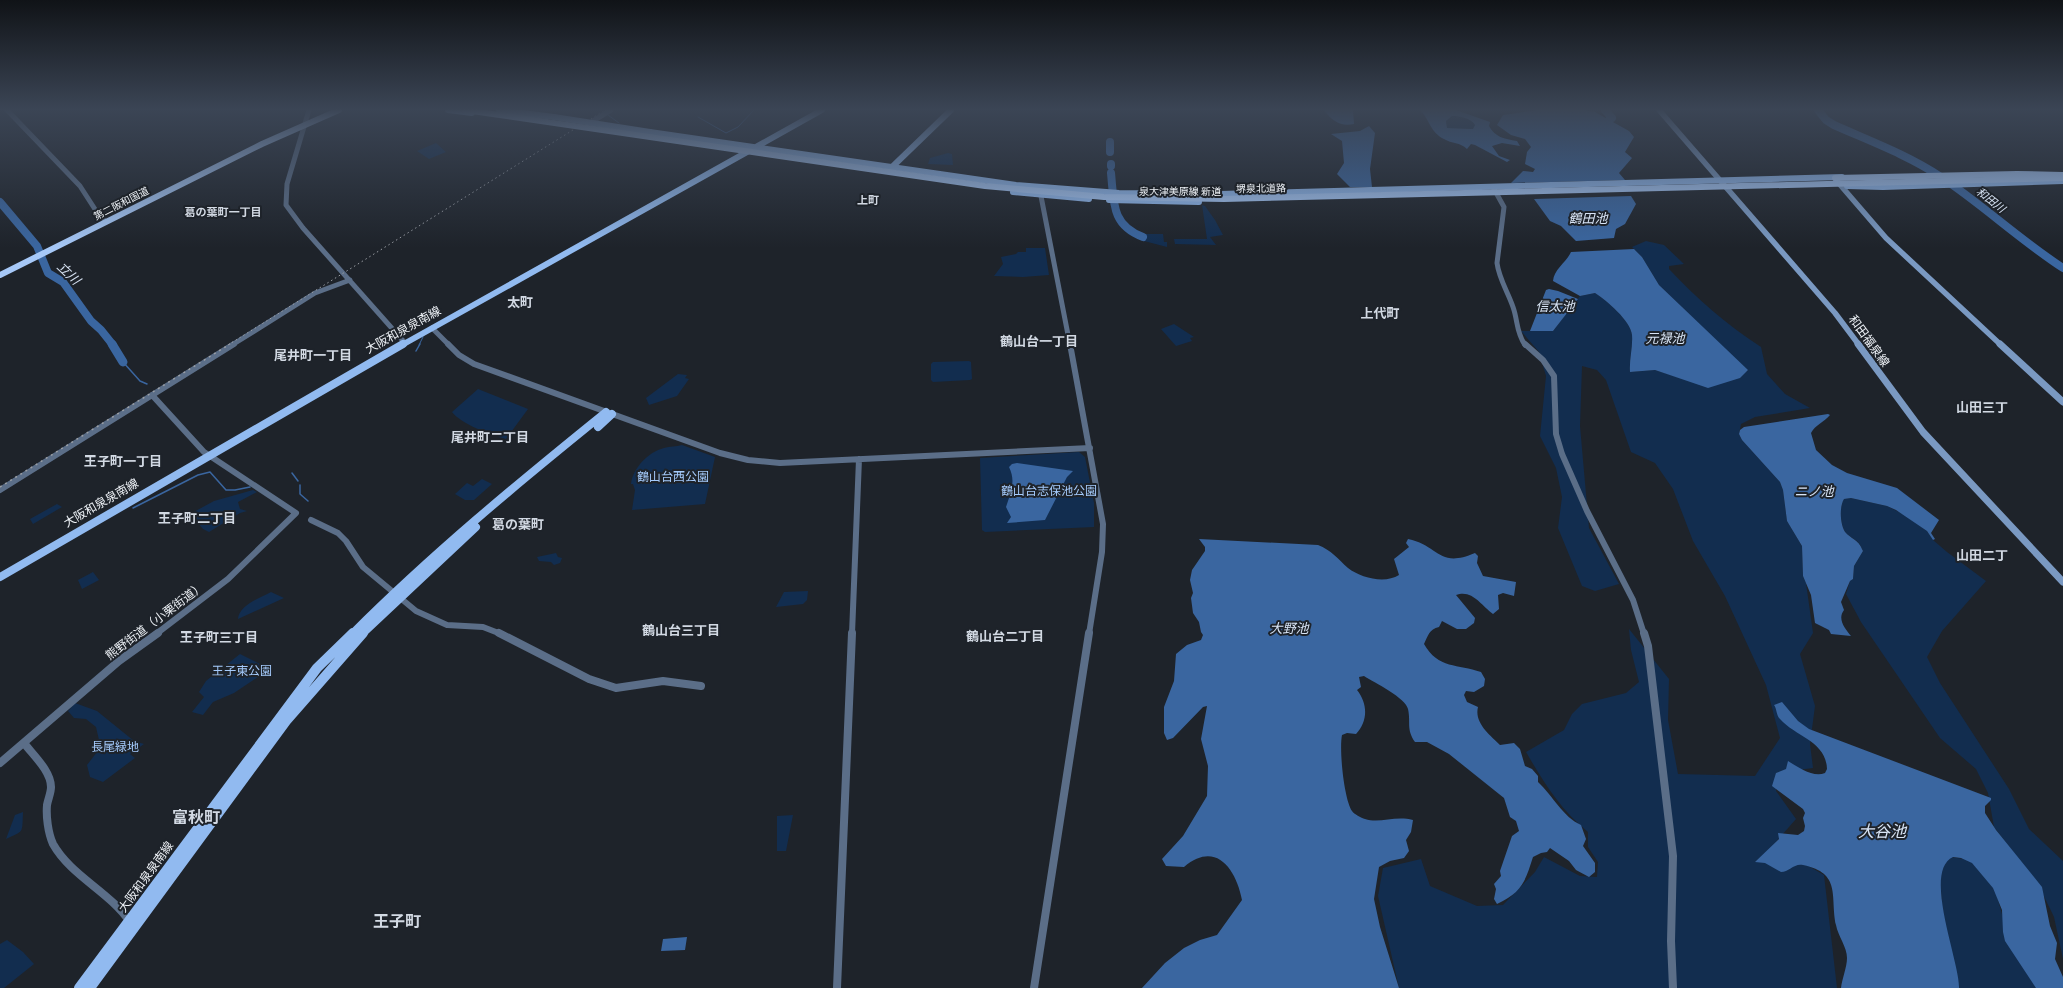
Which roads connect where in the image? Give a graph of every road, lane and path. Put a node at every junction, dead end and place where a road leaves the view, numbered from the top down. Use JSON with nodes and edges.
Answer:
{"nodes":[{"id":1,"x":51,"y":156,"type":"edge"},
{"id":2,"x":235,"y":156,"type":"edge"},
{"id":3,"x":295,"y":156,"type":"edge"},
{"id":4,"x":738,"y":156,"type":"edge"},
{"id":5,"x":765,"y":156,"type":"edge"},
{"id":6,"x":788,"y":156,"type":"edge"},
{"id":7,"x":797,"y":156,"type":"edge"},
{"id":8,"x":816,"y":156,"type":"edge"},
{"id":9,"x":899,"y":156,"type":"edge"},
{"id":10,"x":900,"y":156,"type":"edge"},
{"id":11,"x":1699,"y":156,"type":"edge"},
{"id":12,"x":888,"y":167,"type":"junction"},
{"id":13,"x":882,"y":173,"type":"junction"},
{"id":14,"x":2063,"y":174,"type":"edge"},
{"id":15,"x":1835,"y":178,"type":"junction"},
{"id":16,"x":2063,"y":179,"type":"edge"},
{"id":17,"x":1721,"y":182,"type":"junction"},
{"id":18,"x":1841,"y":185,"type":"junction"},
{"id":19,"x":1494,"y":187,"type":"junction"},
{"id":20,"x":1727,"y":188,"type":"junction"},
{"id":21,"x":1040,"y":191,"type":"junction"},
{"id":22,"x":1498,"y":195,"type":"junction"},
{"id":23,"x":104,"y":220,"type":"junction"},
{"id":24,"x":40,"y":252,"type":"junction"},
{"id":25,"x":0,"y":270,"type":"edge"},
{"id":26,"x":0,"y":275,"type":"edge"},
{"id":27,"x":350,"y":280,"type":"junction"},
{"id":28,"x":432,"y":328,"type":"junction"},
{"id":29,"x":405,"y":343,"type":"junction"},
{"id":30,"x":152,"y":395,"type":"junction"},
{"id":31,"x":2063,"y":402,"type":"edge"},
{"id":32,"x":609,"y":413,"type":"junction"},
{"id":33,"x":1090,"y":448,"type":"junction"},
{"id":34,"x":210,"y":456,"type":"junction"},
{"id":35,"x":859,"y":459,"type":"junction"},
{"id":36,"x":0,"y":490,"type":"edge"},
{"id":37,"x":311,"y":520,"type":"dead end"},
{"id":38,"x":0,"y":577,"type":"edge"},
{"id":39,"x":2063,"y":582,"type":"edge"},
{"id":40,"x":395,"y":595,"type":"junction"},
{"id":41,"x":701,"y":686,"type":"dead end"},
{"id":42,"x":24,"y":743,"type":"junction"},
{"id":43,"x":0,"y":763,"type":"edge"},
{"id":44,"x":132,"y":924,"type":"junction"},
{"id":45,"x":78,"y":988,"type":"edge"},
{"id":46,"x":90,"y":988,"type":"edge"},
{"id":47,"x":837,"y":988,"type":"edge"},
{"id":48,"x":1034,"y":988,"type":"edge"},
{"id":49,"x":1673,"y":988,"type":"edge"}],
"edges":[{"from":1,"to":23,"type":"street"},
{"from":2,"to":23,"type":"highway","name":"第二阪和国道"},
{"from":3,"to":27,"type":"street"},
{"from":4,"to":28,"type":"main road","name":"大阪和泉泉南線"},
{"from":5,"to":13,"type":"main road","name":"泉大津美原線 新道"},
{"from":6,"to":16,"type":"highway","name":"堺泉北道路","bridge":true},
{"from":7,"to":14,"type":"highway","name":"堺泉北道路","bridge":true},
{"from":8,"to":12,"type":"main road","name":"泉大津美原線 新道"},
{"from":9,"to":12,"type":"main road"},
{"from":10,"to":12,"type":"main road"},
{"from":11,"to":17,"type":"main road","name":"和田福泉線"},
{"from":12,"to":13,"type":"main road"},
{"from":12,"to":21,"type":"main road","name":"泉大津美原線 新道"},
{"from":13,"to":21,"type":"main road","name":"泉大津美原線 新道"},
{"from":14,"to":15,"type":"highway"},
{"from":14,"to":15,"type":"main road","name":"泉大津美原線 新道"},
{"from":15,"to":17,"type":"main road","name":"泉大津美原線 新道"},
{"from":15,"to":18,"type":"main road"},
{"from":16,"to":18,"type":"highway","bridge":true},
{"from":16,"to":18,"type":"main road","name":"泉大津美原線 新道"},
{"from":17,"to":19,"type":"main road","name":"泉大津美原線 新道"},
{"from":17,"to":20,"type":"main road","name":"和田福泉線"},
{"from":18,"to":20,"type":"main road","name":"泉大津美原線 新道"},
{"from":18,"to":31,"type":"main road"},
{"from":19,"to":21,"type":"main road","name":"泉大津美原線 新道"},
{"from":19,"to":22,"type":"street"},
{"from":20,"to":22,"type":"main road","name":"泉大津美原線 新道"},
{"from":20,"to":39,"type":"main road","name":"和田福泉線"},
{"from":21,"to":22,"type":"main road","name":"泉大津美原線 新道","bridge":true},
{"from":21,"to":33,"type":"street"},
{"from":22,"to":49,"type":"street"},
{"from":23,"to":24,"type":"highway","name":"第二阪和国道"},
{"from":24,"to":25,"type":"highway","name":"第二阪和国道"},
{"from":24,"to":26,"type":"highway","name":"第二阪和国道"},
{"from":27,"to":29,"type":"street"},
{"from":27,"to":30,"type":"street"},
{"from":28,"to":29,"type":"main road","name":"大阪和泉泉南線"},
{"from":28,"to":32,"type":"street"},
{"from":29,"to":34,"type":"main road","name":"大阪和泉泉南線"},
{"from":30,"to":34,"type":"street"},
{"from":30,"to":36,"type":"street"},
{"from":32,"to":35,"type":"street"},
{"from":32,"to":40,"type":"main road","name":"大阪和泉泉南線"},
{"from":33,"to":35,"type":"street"},
{"from":33,"to":48,"type":"street"},
{"from":34,"to":38,"type":"main road","name":"大阪和泉泉南線"},
{"from":34,"to":42,"type":"street","name":"熊野街道（小栗街道）"},
{"from":35,"to":47,"type":"street"},
{"from":37,"to":40,"type":"street"},
{"from":40,"to":41,"type":"street"},
{"from":40,"to":44,"type":"main road","name":"大阪和泉泉南線"},
{"from":42,"to":43,"type":"street","name":"熊野街道（小栗街道）"},
{"from":42,"to":44,"type":"street"},
{"from":44,"to":45,"type":"main road","name":"大阪和泉泉南線"},
{"from":44,"to":46,"type":"main road","name":"大阪和泉泉南線"}]}
